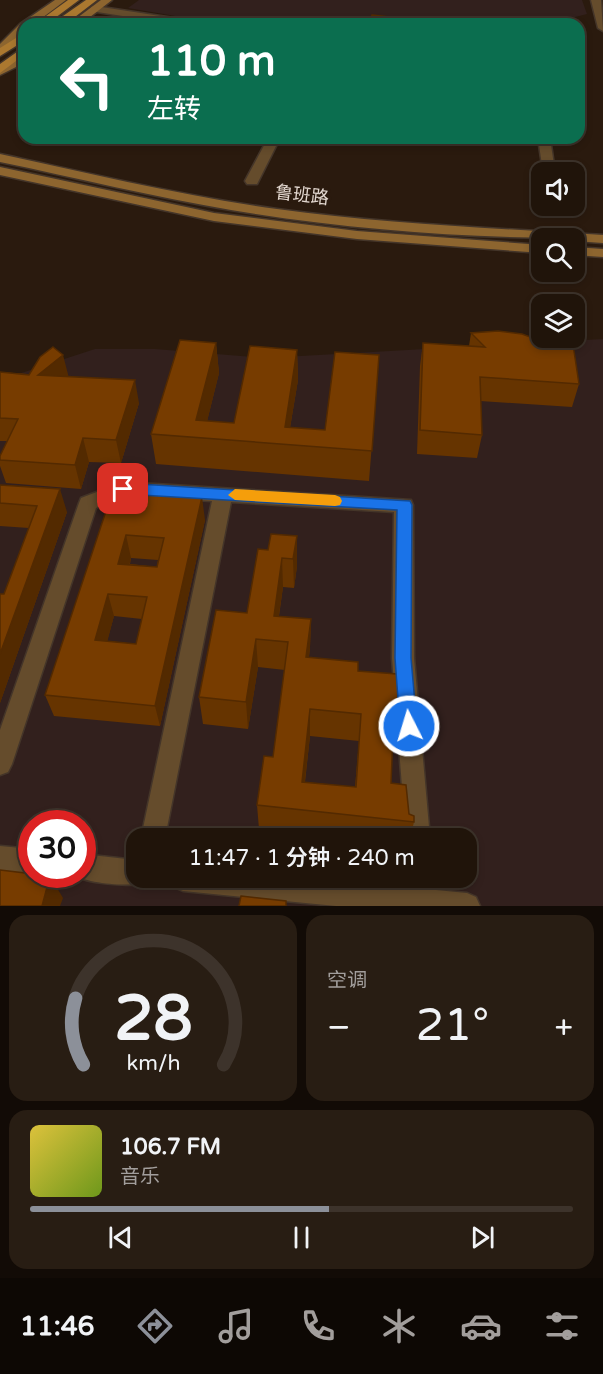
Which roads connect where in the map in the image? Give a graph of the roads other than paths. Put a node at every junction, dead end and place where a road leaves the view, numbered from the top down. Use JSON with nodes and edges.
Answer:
{"nodes":[{"id":1,"x":61,"y":0,"type":"edge"},
{"id":2,"x":107,"y":0,"type":"edge"},
{"id":3,"x":596,"y":0,"type":"edge"},
{"id":4,"x":95,"y":3,"type":"edge"},
{"id":5,"x":77,"y":4,"type":"edge"},
{"id":6,"x":37,"y":18,"type":"edge"},
{"id":7,"x":51,"y":18,"type":"edge"},
{"id":8,"x":64,"y":18,"type":"edge"},
{"id":9,"x":81,"y":18,"type":"edge"},
{"id":10,"x":165,"y":18,"type":"edge"},
{"id":11,"x":603,"y":28,"type":"edge"},
{"id":12,"x":18,"y":31,"type":"edge"},
{"id":13,"x":18,"y":34,"type":"edge"},
{"id":14,"x":0,"y":40,"type":"edge"},
{"id":15,"x":0,"y":51,"type":"edge"},
{"id":16,"x":18,"y":55,"type":"edge"},
{"id":17,"x":18,"y":61,"type":"edge"},
{"id":18,"x":0,"y":71,"type":"edge"},
{"id":19,"x":271,"y":144,"type":"edge"},
{"id":20,"x":545,"y":144,"type":"edge"},
{"id":21,"x":0,"y":158,"type":"edge"},
{"id":22,"x":548,"y":162,"type":"edge"},
{"id":23,"x":0,"y":171,"type":"edge"},
{"id":24,"x":252,"y":181,"type":"dead end"},
{"id":25,"x":603,"y":239,"type":"edge"},
{"id":26,"x":531,"y":248,"type":"edge"},
{"id":27,"x":585,"y":252,"type":"edge"},
{"id":28,"x":603,"y":253,"type":"edge"},
{"id":29,"x":222,"y":494,"type":"junction"},
{"id":30,"x":0,"y":764,"type":"edge"},
{"id":31,"x":155,"y":828,"type":"edge"},
{"id":32,"x":417,"y":828,"type":"edge"},
{"id":33,"x":0,"y":859,"type":"edge"},
{"id":34,"x":18,"y":861,"type":"edge"},
{"id":35,"x":96,"y":869,"type":"edge"},
{"id":36,"x":126,"y":872,"type":"edge"},
{"id":37,"x":383,"y":888,"type":"edge"},
{"id":38,"x":423,"y":890,"type":"edge"},
{"id":39,"x":467,"y":906,"type":"edge"}],
"edges":[{"from":1,"to":6,"type":"main road"},
{"from":2,"to":4,"type":"main road"},
{"from":3,"to":11,"type":"street"},
{"from":4,"to":5,"type":"main road"},
{"from":4,"to":9,"type":"main road"},
{"from":4,"to":10,"type":"street"},
{"from":5,"to":7,"type":"main road"},
{"from":5,"to":8,"type":"main road"},
{"from":12,"to":14,"type":"main road"},
{"from":13,"to":15,"type":"main road"},
{"from":16,"to":18,"type":"main road"},
{"from":17,"to":18,"type":"main road"},
{"from":19,"to":24,"type":"street"},
{"from":20,"to":22,"type":"street"},
{"from":21,"to":25,"type":"main road","name":"鲁班路"},
{"from":23,"to":26,"type":"main road","name":"鲁班路"},
{"from":27,"to":28,"type":"main road"},
{"from":29,"to":30,"type":"street"},
{"from":29,"to":31,"type":"street"},
{"from":29,"to":32,"type":"street"},
{"from":33,"to":34,"type":"street"},
{"from":35,"to":36,"type":"street"},
{"from":37,"to":38,"type":"street"},
{"from":38,"to":39,"type":"street"}]}
